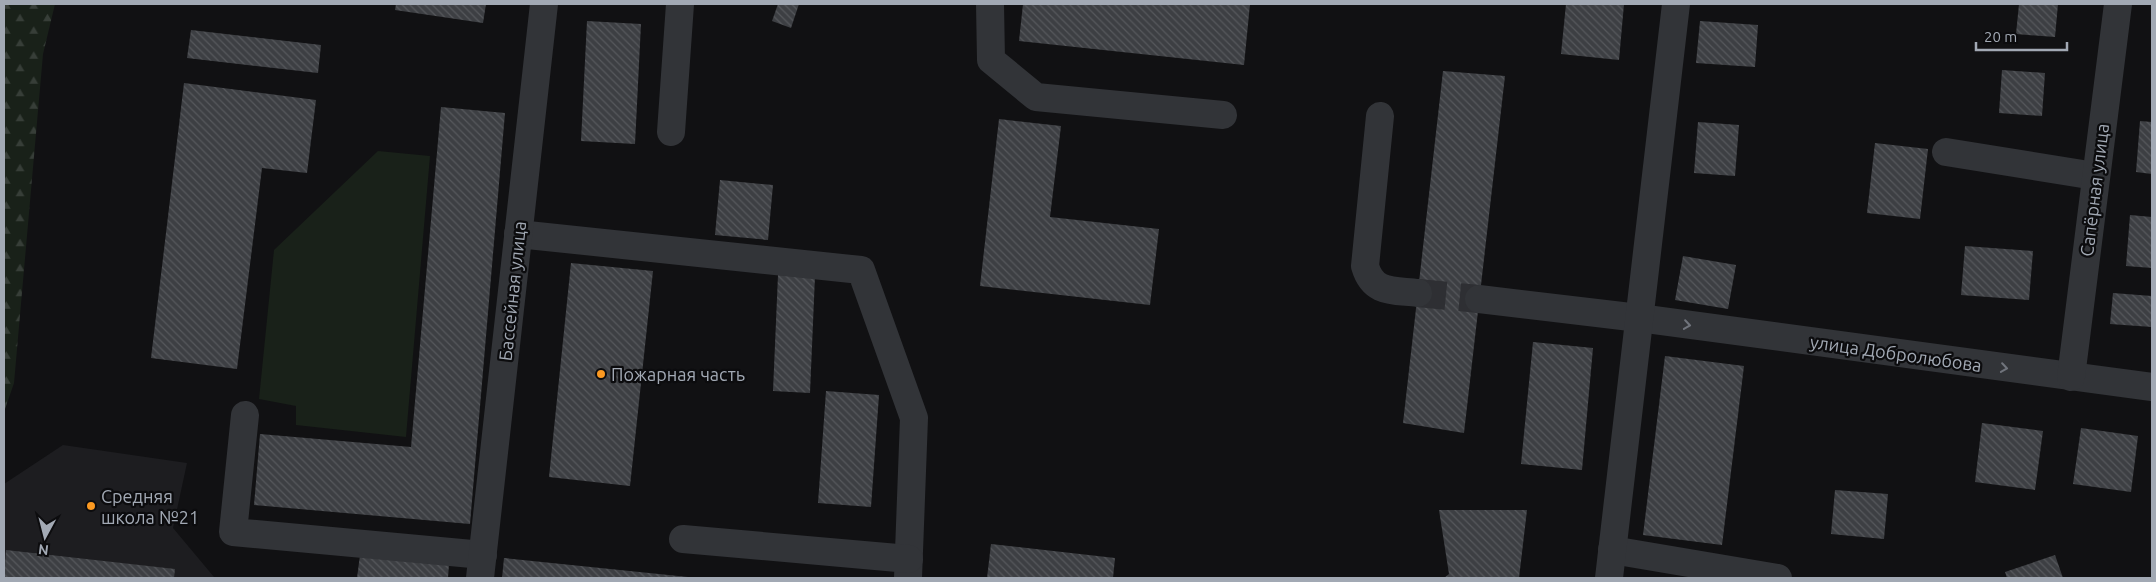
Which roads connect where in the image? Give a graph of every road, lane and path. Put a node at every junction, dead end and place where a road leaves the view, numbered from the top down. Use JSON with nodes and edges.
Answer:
{"nodes":[{"id":1,"x":544,"y":4,"type":"edge"},
{"id":2,"x":680,"y":4,"type":"edge"},
{"id":3,"x":990,"y":4,"type":"edge"},
{"id":4,"x":1676,"y":4,"type":"edge"},
{"id":5,"x":2118,"y":4,"type":"edge"},
{"id":6,"x":1222,"y":115,"type":"dead end"},
{"id":7,"x":1380,"y":116,"type":"dead end"},
{"id":8,"x":671,"y":132,"type":"dead end"},
{"id":9,"x":1946,"y":152,"type":"dead end"},
{"id":10,"x":2095,"y":176,"type":"junction"},
{"id":11,"x":518,"y":234,"type":"junction"},
{"id":12,"x":1418,"y":293,"type":"tunnel mouth"},
{"id":13,"x":1479,"y":299,"type":"tunnel mouth"},
{"id":14,"x":1639,"y":318,"type":"junction"},
{"id":15,"x":2071,"y":377,"type":"junction"},
{"id":16,"x":2152,"y":387,"type":"edge"},
{"id":17,"x":245,"y":415,"type":"dead end"},
{"id":18,"x":683,"y":539,"type":"dead end"},
{"id":19,"x":1612,"y":550,"type":"junction"},
{"id":20,"x":482,"y":567,"type":"edge"},
{"id":21,"x":908,"y":568,"type":"edge"},
{"id":22,"x":1609,"y":578,"type":"edge"},
{"id":23,"x":1778,"y":578,"type":"edge"}],
"edges":[{"from":1,"to":11,"type":"street","name":"Бассейная улица"},
{"from":2,"to":8,"type":"street"},
{"from":3,"to":6,"type":"street"},
{"from":4,"to":14,"type":"street"},
{"from":5,"to":10,"type":"street","name":"Сапёрная улица"},
{"from":7,"to":12,"type":"street"},
{"from":9,"to":10,"type":"street"},
{"from":10,"to":15,"type":"street","name":"Сапёрная улица"},
{"from":11,"to":20,"type":"street","name":"Бассейная улица"},
{"from":11,"to":21,"type":"street"},
{"from":13,"to":14,"type":"street","name":"улица Добролюбова"},
{"from":14,"to":15,"type":"street","name":"улица Добролюбова","one_way":true},
{"from":14,"to":19,"type":"street"},
{"from":15,"to":16,"type":"street","name":"улица Добролюбова"},
{"from":17,"to":20,"type":"street"},
{"from":18,"to":21,"type":"street"},
{"from":19,"to":22,"type":"street"},
{"from":19,"to":23,"type":"street"}]}
